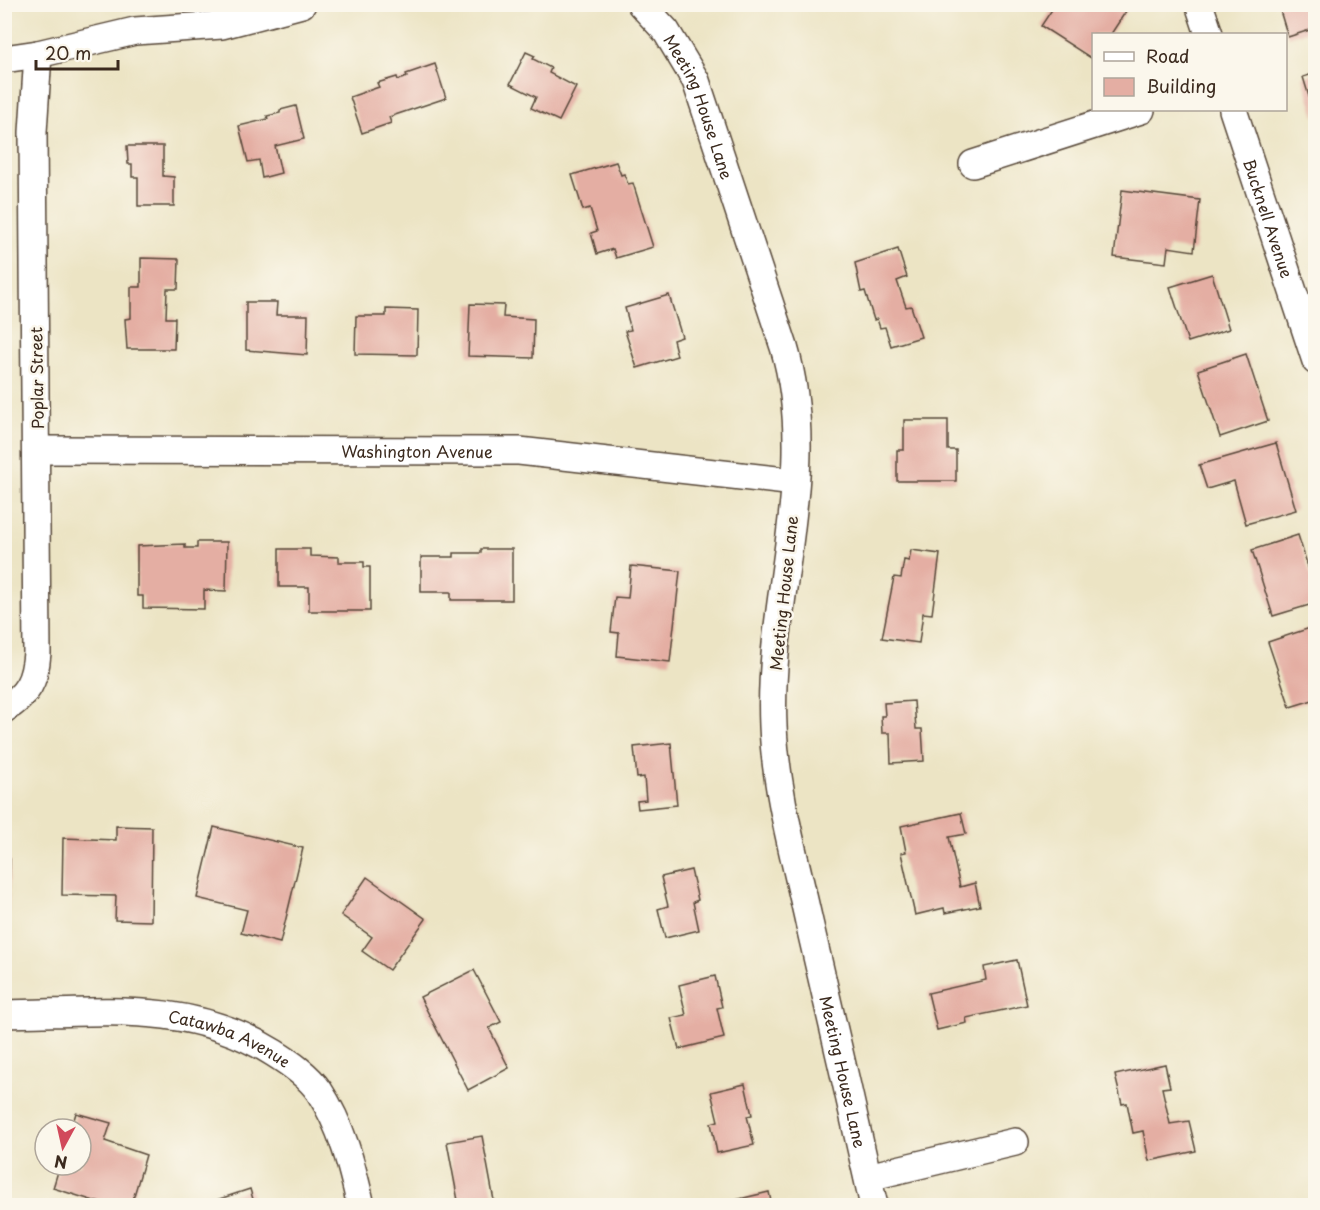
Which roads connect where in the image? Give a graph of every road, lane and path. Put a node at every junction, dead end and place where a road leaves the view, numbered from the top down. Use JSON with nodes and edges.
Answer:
{"nodes":[{"id":1,"x":302,"y":4,"type":"edge"},
{"id":2,"x":641,"y":4,"type":"edge"},
{"id":3,"x":1199,"y":4,"type":"edge"},
{"id":4,"x":1209,"y":33,"type":"edge"},
{"id":5,"x":38,"y":54,"type":"junction"},
{"id":6,"x":4,"y":58,"type":"edge"},
{"id":7,"x":1138,"y":111,"type":"edge"},
{"id":8,"x":1233,"y":111,"type":"edge"},
{"id":9,"x":973,"y":164,"type":"dead end"},
{"id":10,"x":1316,"y":361,"type":"edge"},
{"id":11,"x":37,"y":450,"type":"junction"},
{"id":12,"x":795,"y":482,"type":"junction"},
{"id":13,"x":13,"y":704,"type":"edge"},
{"id":14,"x":4,"y":1014,"type":"edge"},
{"id":15,"x":1016,"y":1142,"type":"dead end"},
{"id":16,"x":868,"y":1177,"type":"junction"},
{"id":17,"x":361,"y":1206,"type":"edge"},
{"id":18,"x":874,"y":1206,"type":"edge"}],
"edges":[{"from":1,"to":5,"type":"street"},
{"from":2,"to":12,"type":"street","name":"Meeting House Lane"},
{"from":3,"to":4,"type":"street"},
{"from":5,"to":6,"type":"street"},
{"from":5,"to":11,"type":"street","name":"Poplar Street"},
{"from":7,"to":9,"type":"street"},
{"from":8,"to":10,"type":"street","name":"Bucknell Avenue"},
{"from":11,"to":12,"type":"street","name":"Washington Avenue"},
{"from":11,"to":13,"type":"street","name":"Poplar Street"},
{"from":12,"to":16,"type":"street","name":"Meeting House Lane"},
{"from":14,"to":17,"type":"street","name":"Catawba Avenue"},
{"from":15,"to":16,"type":"street"},
{"from":16,"to":18,"type":"street","name":"Meeting House Lane"}]}
